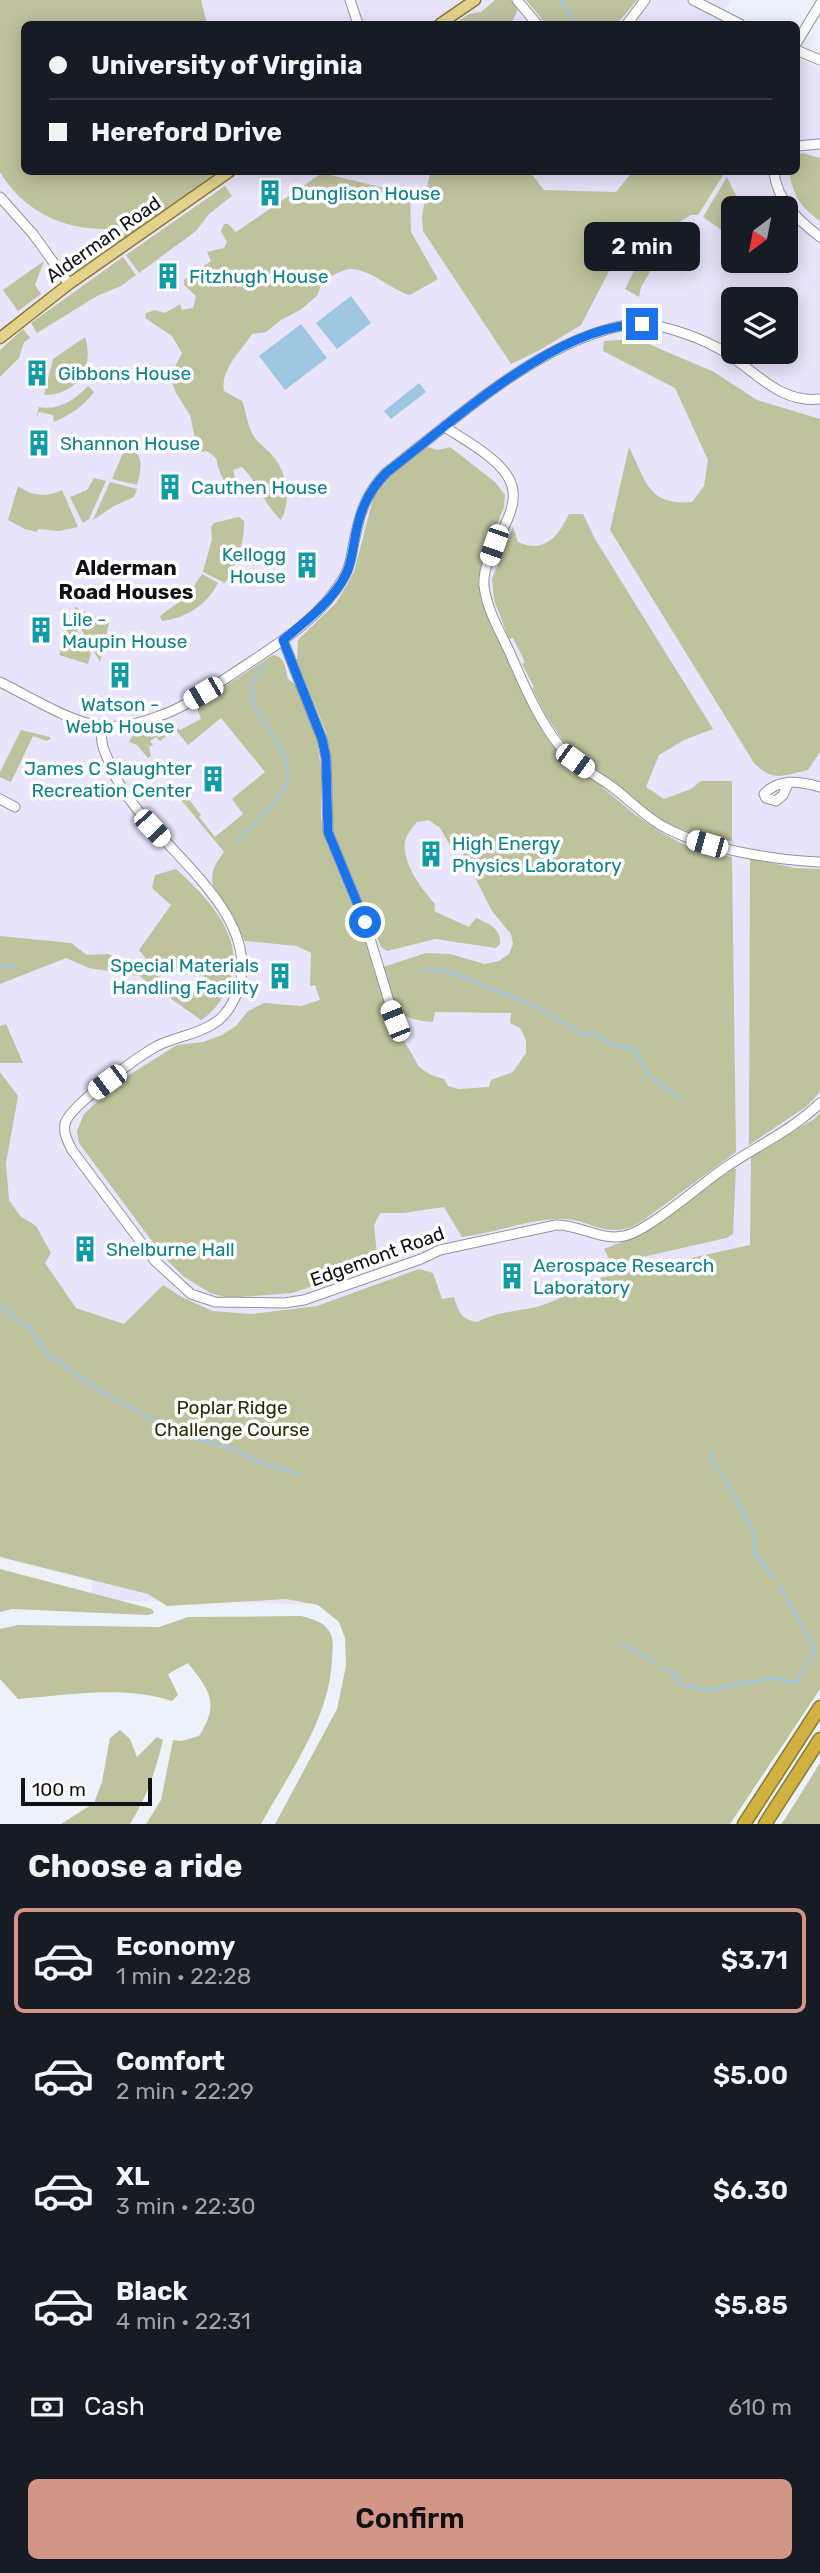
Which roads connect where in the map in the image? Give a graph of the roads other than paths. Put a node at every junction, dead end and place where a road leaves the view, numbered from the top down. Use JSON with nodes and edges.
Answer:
{"nodes":[{"id":1,"x":350,"y":0,"type":"edge"},
{"id":2,"x":475,"y":0,"type":"edge"},
{"id":3,"x":517,"y":0,"type":"edge"},
{"id":4,"x":645,"y":0,"type":"edge"},
{"id":5,"x":694,"y":0,"type":"edge"},
{"id":6,"x":820,"y":4,"type":"edge"},
{"id":7,"x":357,"y":21,"type":"edge"},
{"id":8,"x":444,"y":21,"type":"edge"},
{"id":9,"x":534,"y":21,"type":"edge"},
{"id":10,"x":628,"y":21,"type":"edge"},
{"id":11,"x":734,"y":21,"type":"edge"},
{"id":12,"x":800,"y":40,"type":"edge"},
{"id":13,"x":800,"y":49,"type":"edge"},
{"id":14,"x":820,"y":60,"type":"edge"},
{"id":15,"x":820,"y":144,"type":"edge"},
{"id":16,"x":800,"y":146,"type":"edge"},
{"id":17,"x":225,"y":175,"type":"edge"},
{"id":18,"x":775,"y":175,"type":"edge"},
{"id":19,"x":0,"y":197,"type":"edge"},
{"id":20,"x":820,"y":237,"type":"edge"},
{"id":21,"x":69,"y":284,"type":"junction"},
{"id":22,"x":0,"y":338,"type":"edge"},
{"id":23,"x":820,"y":399,"type":"edge"},
{"id":24,"x":446,"y":428,"type":"junction"},
{"id":25,"x":283,"y":640,"type":"junction"},
{"id":26,"x":0,"y":682,"type":"edge"},
{"id":27,"x":102,"y":726,"type":"junction"},
{"id":28,"x":789,"y":782,"type":"dead end"},
{"id":29,"x":820,"y":787,"type":"edge"},
{"id":30,"x":0,"y":800,"type":"edge"},
{"id":31,"x":15,"y":807,"type":"dead end"},
{"id":32,"x":820,"y":862,"type":"edge"},
{"id":33,"x":395,"y":1021,"type":"dead end"},
{"id":34,"x":820,"y":1103,"type":"edge"},
{"id":35,"x":820,"y":1707,"type":"edge"},
{"id":36,"x":820,"y":1740,"type":"edge"},
{"id":37,"x":744,"y":1824,"type":"edge"},
{"id":38,"x":765,"y":1824,"type":"edge"}],
"edges":[{"from":1,"to":7,"type":"street"},
{"from":2,"to":8,"type":"main road"},
{"from":3,"to":9,"type":"street"},
{"from":4,"to":10,"type":"street"},
{"from":5,"to":11,"type":"street"},
{"from":6,"to":12,"type":"street"},
{"from":13,"to":14,"type":"street"},
{"from":15,"to":16,"type":"street"},
{"from":17,"to":21,"type":"main road","name":"Alderman Road"},
{"from":18,"to":20,"type":"street"},
{"from":19,"to":21,"type":"street"},
{"from":21,"to":22,"type":"main road","name":"Alderman Road"},
{"from":23,"to":24,"type":"street"},
{"from":24,"to":25,"type":"street"},
{"from":24,"to":32,"type":"street"},
{"from":25,"to":27,"type":"street"},
{"from":25,"to":33,"type":"street"},
{"from":26,"to":27,"type":"street"},
{"from":27,"to":34,"type":"street","name":"Edgemont Road"},
{"from":28,"to":29,"type":"street"},
{"from":30,"to":31,"type":"street"},
{"from":35,"to":37,"type":"highway"},
{"from":36,"to":38,"type":"highway"}]}
